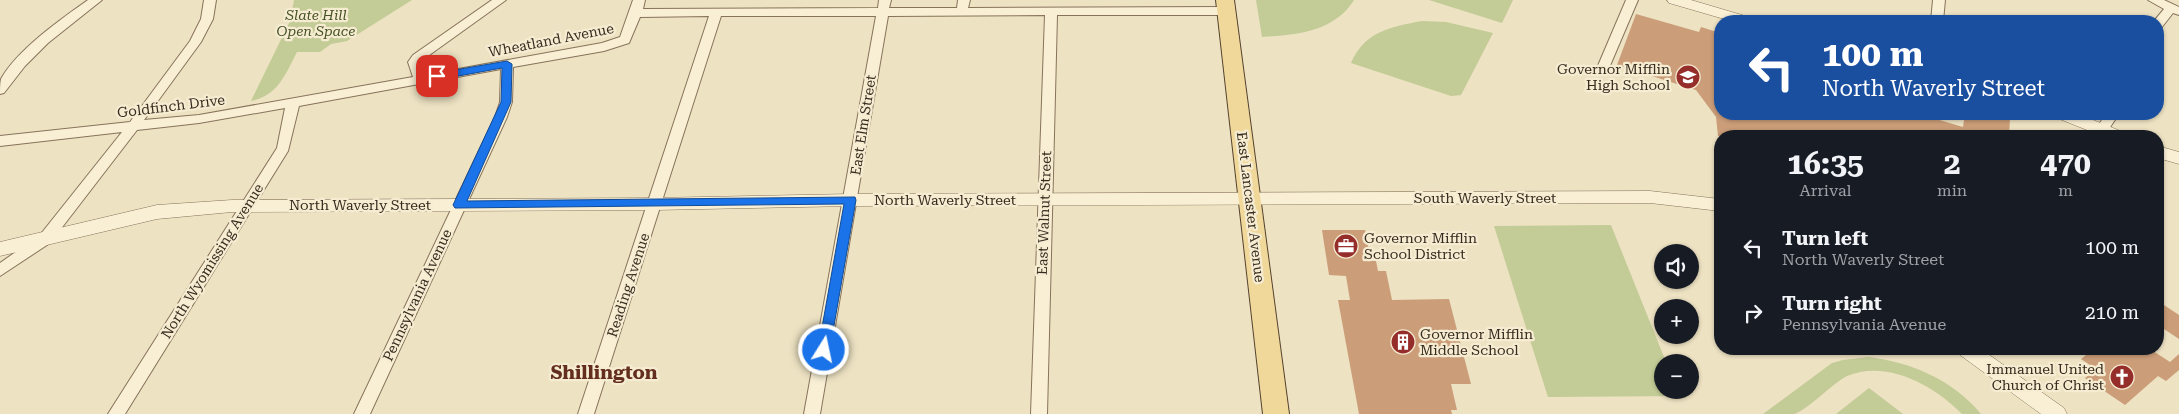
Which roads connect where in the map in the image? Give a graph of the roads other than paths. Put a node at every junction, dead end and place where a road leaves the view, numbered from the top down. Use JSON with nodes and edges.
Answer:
{"nodes":[{"id":1,"x":96,"y":0,"type":"edge"},
{"id":2,"x":210,"y":0,"type":"edge"},
{"id":3,"x":500,"y":0,"type":"edge"},
{"id":4,"x":639,"y":0,"type":"edge"},
{"id":5,"x":964,"y":0,"type":"edge"},
{"id":6,"x":1632,"y":0,"type":"edge"},
{"id":7,"x":1674,"y":0,"type":"edge"},
{"id":8,"x":1939,"y":0,"type":"edge"},
{"id":9,"x":2154,"y":0,"type":"edge"},
{"id":10,"x":883,"y":6,"type":"edge"},
{"id":11,"x":1092,"y":6,"type":"edge"},
{"id":12,"x":1226,"y":6,"type":"edge"},
{"id":13,"x":2175,"y":9,"type":"edge"},
{"id":14,"x":962,"y":12,"type":"junction"},
{"id":15,"x":1051,"y":12,"type":"junction"},
{"id":16,"x":636,"y":13,"type":"junction"},
{"id":17,"x":716,"y":13,"type":"junction"},
{"id":18,"x":1726,"y":15,"type":"edge"},
{"id":19,"x":1938,"y":15,"type":"edge"},
{"id":20,"x":2164,"y":19,"type":"edge"},
{"id":21,"x":507,"y":64,"type":"junction"},
{"id":22,"x":1603,"y":68,"type":"dead end"},
{"id":23,"x":420,"y":79,"type":"junction"},
{"id":24,"x":0,"y":90,"type":"edge"},
{"id":25,"x":345,"y":93,"type":"joint"},
{"id":26,"x":293,"y":102,"type":"junction"},
{"id":27,"x":2078,"y":120,"type":"edge"},
{"id":28,"x":2109,"y":120,"type":"edge"},
{"id":29,"x":132,"y":128,"type":"junction"},
{"id":30,"x":2102,"y":130,"type":"joint"},
{"id":31,"x":0,"y":140,"type":"edge"},
{"id":32,"x":2164,"y":154,"type":"edge"},
{"id":33,"x":2179,"y":158,"type":"edge"},
{"id":34,"x":1249,"y":198,"type":"junction"},
{"id":35,"x":851,"y":200,"type":"junction"},
{"id":36,"x":1045,"y":200,"type":"junction"},
{"id":37,"x":654,"y":204,"type":"junction"},
{"id":38,"x":459,"y":205,"type":"junction"},
{"id":39,"x":1714,"y":205,"type":"edge"},
{"id":40,"x":248,"y":206,"type":"junction"},
{"id":41,"x":45,"y":239,"type":"junction"},
{"id":42,"x":0,"y":249,"type":"edge"},
{"id":43,"x":0,"y":270,"type":"edge"},
{"id":44,"x":1975,"y":355,"type":"edge"},
{"id":45,"x":116,"y":414,"type":"edge"},
{"id":46,"x":362,"y":414,"type":"edge"},
{"id":47,"x":586,"y":414,"type":"edge"},
{"id":48,"x":812,"y":414,"type":"edge"},
{"id":49,"x":1039,"y":414,"type":"edge"},
{"id":50,"x":1276,"y":414,"type":"edge"},
{"id":51,"x":2057,"y":414,"type":"edge"}],
"edges":[{"from":1,"to":24,"type":"street"},
{"from":2,"to":29,"type":"street"},
{"from":3,"to":23,"type":"street"},
{"from":4,"to":16,"type":"street"},
{"from":5,"to":14,"type":"street"},
{"from":6,"to":22,"type":"street"},
{"from":7,"to":18,"type":"street"},
{"from":8,"to":19,"type":"street"},
{"from":9,"to":13,"type":"street"},
{"from":10,"to":14,"type":"street"},
{"from":10,"to":17,"type":"street"},
{"from":10,"to":35,"type":"street","name":"East Elm Street"},
{"from":11,"to":12,"type":"street"},
{"from":11,"to":15,"type":"street"},
{"from":12,"to":34,"type":"main road","name":"East Lancaster Avenue"},
{"from":13,"to":20,"type":"street"},
{"from":14,"to":15,"type":"street"},
{"from":15,"to":36,"type":"street","name":"East Walnut Street"},
{"from":16,"to":17,"type":"street"},
{"from":16,"to":21,"type":"street","name":"Wheatland Avenue"},
{"from":17,"to":37,"type":"street","name":"Reading Avenue"},
{"from":21,"to":23,"type":"street","name":"Wheatland Avenue"},
{"from":21,"to":38,"type":"street","name":"Pennsylvania Avenue"},
{"from":23,"to":25,"type":"street","name":"Wheatland Avenue"},
{"from":25,"to":26,"type":"street","name":"Goldfinch Drive"},
{"from":26,"to":29,"type":"street","name":"Goldfinch Drive"},
{"from":26,"to":40,"type":"street","name":"North Wyomissing Avenue"},
{"from":27,"to":30,"type":"street"},
{"from":28,"to":30,"type":"street"},
{"from":29,"to":31,"type":"street","name":"Goldfinch Drive"},
{"from":29,"to":41,"type":"street"},
{"from":32,"to":33,"type":"street"},
{"from":34,"to":36,"type":"street","name":"North Waverly Street"},
{"from":34,"to":39,"type":"street","name":"South Waverly Street"},
{"from":34,"to":50,"type":"main road","name":"East Lancaster Avenue"},
{"from":35,"to":36,"type":"street","name":"North Waverly Street"},
{"from":35,"to":37,"type":"street","name":"North Waverly Street"},
{"from":35,"to":48,"type":"street","name":"East Elm Street"},
{"from":36,"to":49,"type":"street","name":"East Walnut Street"},
{"from":37,"to":38,"type":"street","name":"North Waverly Street"},
{"from":37,"to":47,"type":"street","name":"Reading Avenue"},
{"from":38,"to":40,"type":"street","name":"North Waverly Street"},
{"from":38,"to":46,"type":"street","name":"Pennsylvania Avenue"},
{"from":40,"to":41,"type":"street","name":"North Waverly Street"},
{"from":40,"to":45,"type":"street","name":"North Wyomissing Avenue"},
{"from":41,"to":42,"type":"street","name":"North Waverly Street"},
{"from":41,"to":43,"type":"street"},
{"from":44,"to":51,"type":"street"}]}
